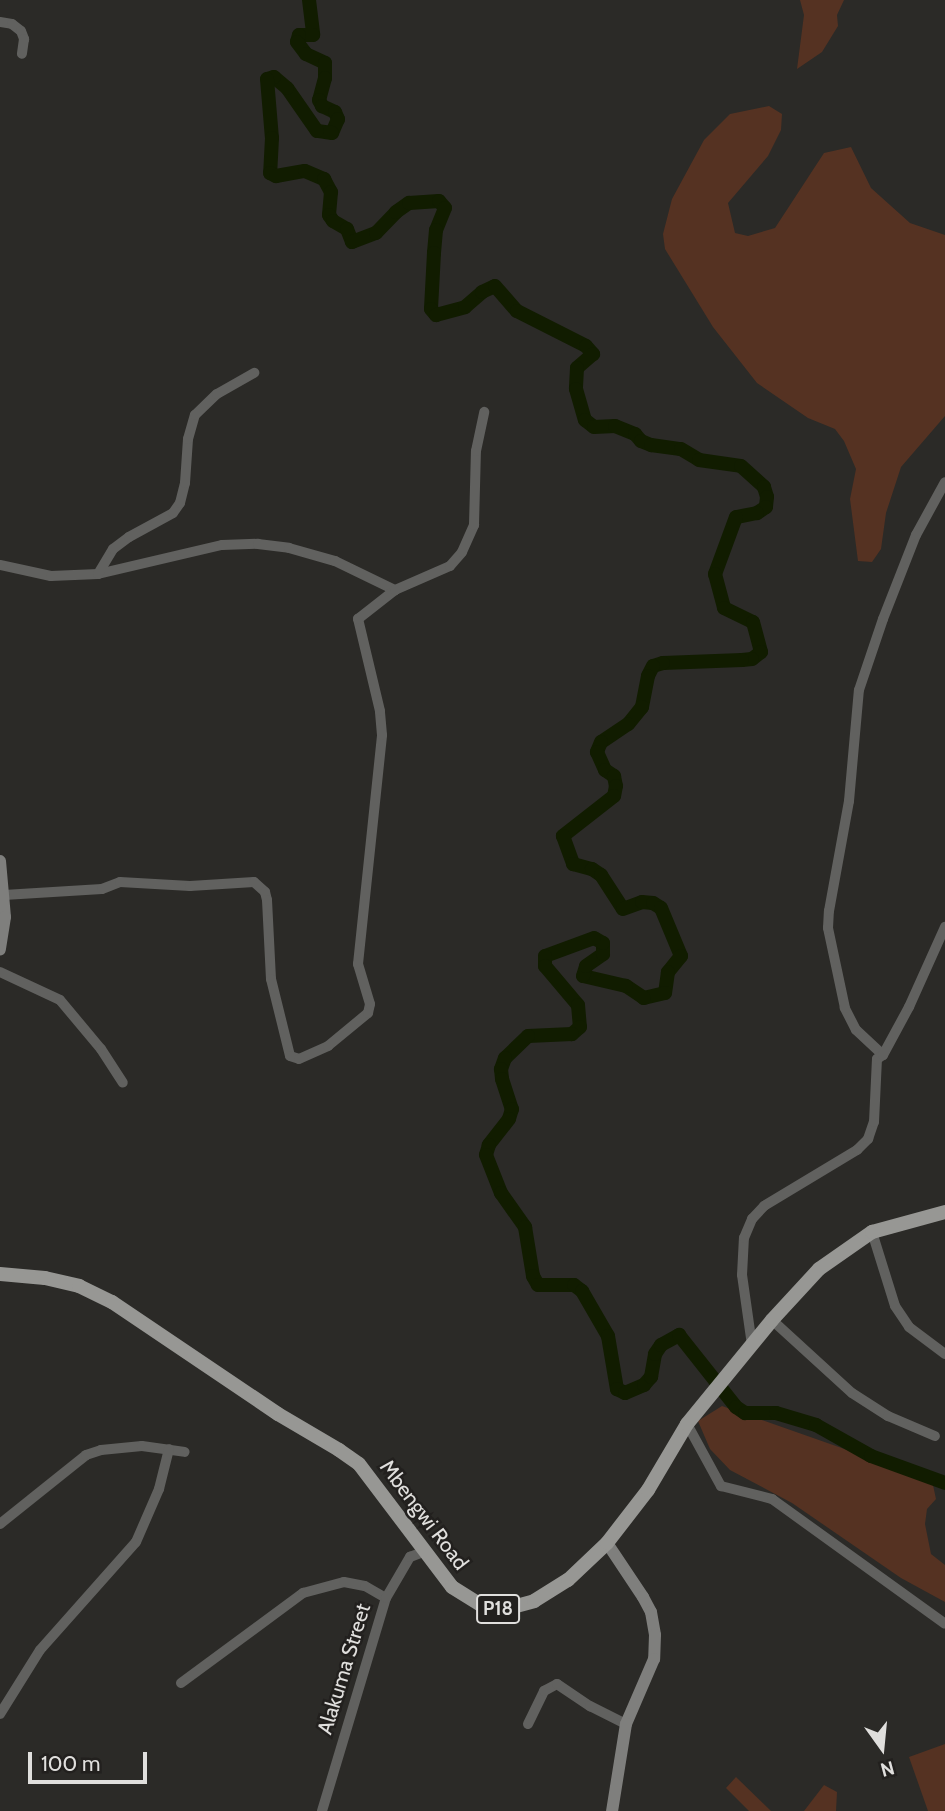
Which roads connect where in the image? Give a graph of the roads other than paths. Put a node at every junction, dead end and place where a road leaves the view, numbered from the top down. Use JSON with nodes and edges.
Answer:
{"nodes":[{"id":1,"x":0,"y":22,"type":"edge"},
{"id":2,"x":22,"y":54,"type":"dead end"},
{"id":3,"x":254,"y":373,"type":"dead end"},
{"id":4,"x":484,"y":412,"type":"dead end"},
{"id":5,"x":945,"y":482,"type":"edge"},
{"id":6,"x":0,"y":565,"type":"edge"},
{"id":7,"x":98,"y":574,"type":"junction"},
{"id":8,"x":395,"y":590,"type":"junction"},
{"id":9,"x":0,"y":861,"type":"edge"},
{"id":10,"x":4,"y":895,"type":"junction"},
{"id":11,"x":945,"y":928,"type":"edge"},
{"id":12,"x":0,"y":950,"type":"edge"},
{"id":13,"x":0,"y":972,"type":"edge"},
{"id":14,"x":883,"y":1055,"type":"junction"},
{"id":15,"x":123,"y":1083,"type":"dead end"},
{"id":16,"x":945,"y":1212,"type":"edge"},
{"id":17,"x":872,"y":1232,"type":"junction"},
{"id":18,"x":0,"y":1274,"type":"edge"},
{"id":19,"x":772,"y":1321,"type":"junction"},
{"id":20,"x":752,"y":1346,"type":"junction"},
{"id":21,"x":945,"y":1354,"type":"edge"},
{"id":22,"x":687,"y":1424,"type":"junction"},
{"id":23,"x":935,"y":1436,"type":"dead end"},
{"id":24,"x":169,"y":1450,"type":"junction"},
{"id":25,"x":185,"y":1452,"type":"dead end"},
{"id":26,"x":0,"y":1524,"type":"edge"},
{"id":27,"x":607,"y":1543,"type":"junction"},
{"id":28,"x":424,"y":1552,"type":"junction"},
{"id":29,"x":386,"y":1598,"type":"junction"},
{"id":30,"x":945,"y":1624,"type":"edge"},
{"id":31,"x":181,"y":1683,"type":"dead end"},
{"id":32,"x":0,"y":1714,"type":"edge"},
{"id":33,"x":528,"y":1724,"type":"dead end"},
{"id":34,"x":626,"y":1724,"type":"junction"},
{"id":35,"x":322,"y":1811,"type":"edge"},
{"id":36,"x":611,"y":1811,"type":"edge"}],
"edges":[{"from":1,"to":2,"type":"street"},
{"from":3,"to":7,"type":"street"},
{"from":4,"to":8,"type":"street"},
{"from":5,"to":14,"type":"street"},
{"from":6,"to":7,"type":"street"},
{"from":7,"to":8,"type":"street"},
{"from":8,"to":10,"type":"street"},
{"from":9,"to":10,"type":"street"},
{"from":10,"to":12,"type":"street"},
{"from":11,"to":14,"type":"street"},
{"from":13,"to":15,"type":"street"},
{"from":14,"to":20,"type":"street"},
{"from":16,"to":17,"type":"main road","name":"Mbengwi Road","number":"P18"},
{"from":17,"to":19,"type":"main road","name":"Mbengwi Road","number":"P18"},
{"from":17,"to":21,"type":"street"},
{"from":18,"to":28,"type":"main road","name":"Mbengwi Road","number":"P18"},
{"from":19,"to":20,"type":"main road","name":"Mbengwi Road","number":"P18"},
{"from":19,"to":23,"type":"street"},
{"from":20,"to":22,"type":"main road","name":"Mbengwi Road","number":"P18"},
{"from":22,"to":27,"type":"main road","name":"Mbengwi Road","number":"P18"},
{"from":22,"to":30,"type":"street"},
{"from":24,"to":25,"type":"street"},
{"from":24,"to":26,"type":"street"},
{"from":24,"to":32,"type":"street"},
{"from":27,"to":28,"type":"main road","name":"Mbengwi Road","number":"P18"},
{"from":27,"to":34,"type":"street"},
{"from":28,"to":29,"type":"street","name":"Alakuma Street"},
{"from":29,"to":31,"type":"street"},
{"from":29,"to":35,"type":"street","name":"Alakuma Street"},
{"from":33,"to":34,"type":"street"},
{"from":34,"to":36,"type":"street"}]}
